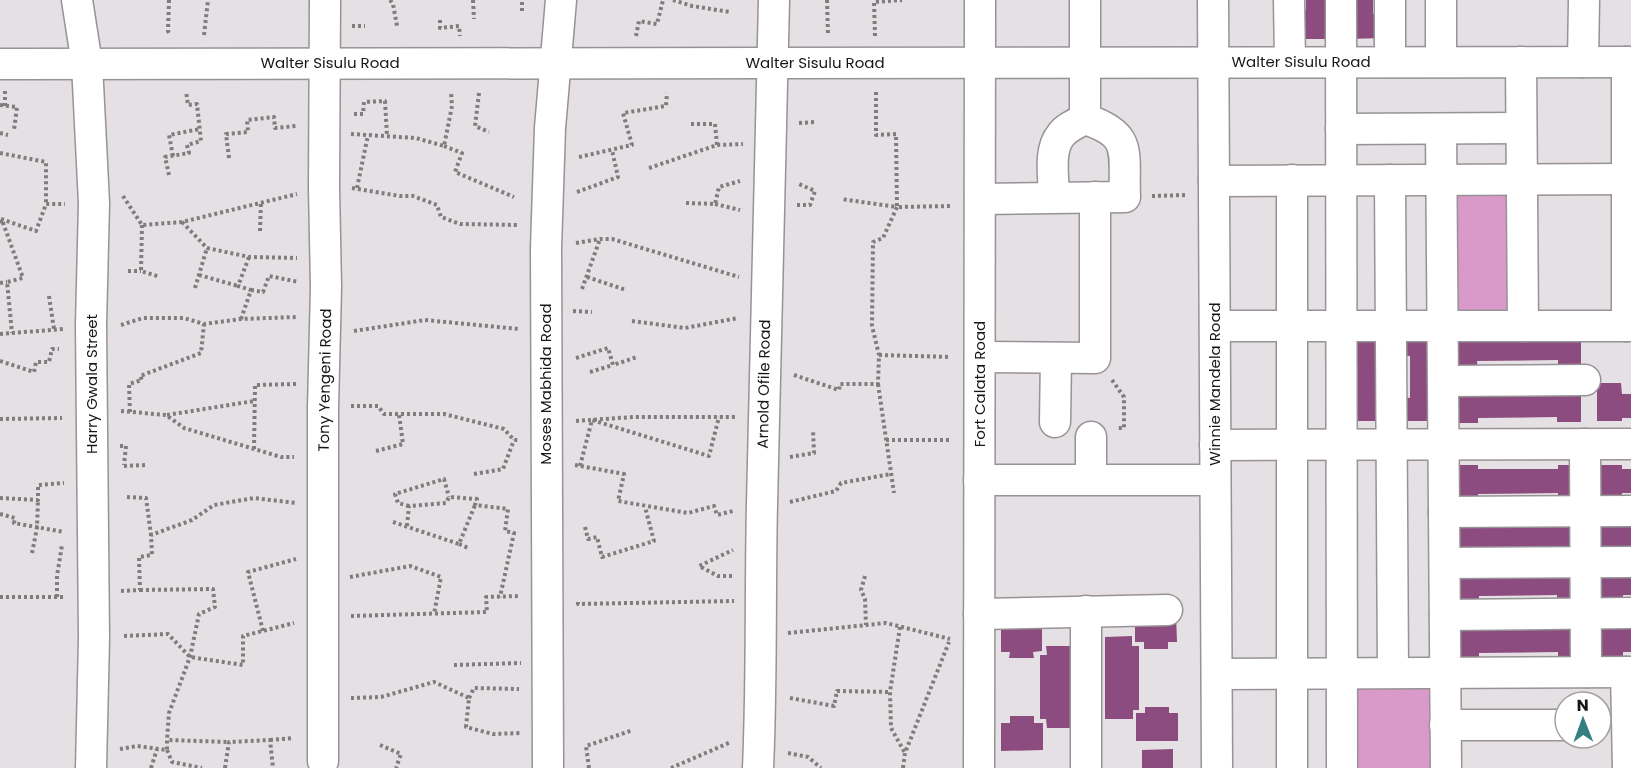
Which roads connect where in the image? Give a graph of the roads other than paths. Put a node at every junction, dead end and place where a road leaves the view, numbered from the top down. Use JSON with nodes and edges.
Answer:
{"nodes":[{"id":1,"x":77,"y":0,"type":"edge"},
{"id":2,"x":325,"y":0,"type":"edge"},
{"id":3,"x":561,"y":0,"type":"edge"},
{"id":4,"x":774,"y":0,"type":"edge"},
{"id":5,"x":980,"y":0,"type":"edge"},
{"id":6,"x":1085,"y":0,"type":"edge"},
{"id":7,"x":1213,"y":0,"type":"edge"},
{"id":8,"x":1289,"y":0,"type":"edge"},
{"id":9,"x":1341,"y":0,"type":"edge"},
{"id":10,"x":1390,"y":0,"type":"edge"},
{"id":11,"x":1441,"y":0,"type":"edge"},
{"id":12,"x":1584,"y":0,"type":"edge"},
{"id":13,"x":773,"y":62,"type":"junction"},
{"id":14,"x":980,"y":62,"type":"junction"},
{"id":15,"x":1085,"y":62,"type":"junction"},
{"id":16,"x":1213,"y":62,"type":"junction"},
{"id":17,"x":1290,"y":62,"type":"junction"},
{"id":18,"x":1341,"y":62,"type":"junction"},
{"id":19,"x":1390,"y":62,"type":"junction"},
{"id":20,"x":1441,"y":62,"type":"junction"},
{"id":21,"x":1521,"y":62,"type":"junction"},
{"id":22,"x":1583,"y":62,"type":"junction"},
{"id":23,"x":1629,"y":62,"type":"edge"},
{"id":24,"x":87,"y":63,"type":"junction"},
{"id":25,"x":323,"y":63,"type":"junction"},
{"id":26,"x":556,"y":63,"type":"junction"},
{"id":27,"x":0,"y":64,"type":"edge"},
{"id":28,"x":1085,"y":119,"type":"junction"},
{"id":29,"x":1521,"y":128,"type":"junction"},
{"id":30,"x":1341,"y":129,"type":"junction"},
{"id":31,"x":1441,"y":129,"type":"junction"},
{"id":32,"x":1522,"y":179,"type":"junction"},
{"id":33,"x":1627,"y":179,"type":"junction"},
{"id":34,"x":1292,"y":180,"type":"junction"},
{"id":35,"x":1341,"y":180,"type":"junction"},
{"id":36,"x":1390,"y":180,"type":"junction"},
{"id":37,"x":1442,"y":180,"type":"junction"},
{"id":38,"x":1214,"y":188,"type":"junction"},
{"id":39,"x":1095,"y":197,"type":"junction"},
{"id":40,"x":1054,"y":198,"type":"junction"},
{"id":41,"x":980,"y":202,"type":"junction"},
{"id":42,"x":1215,"y":326,"type":"junction"},
{"id":43,"x":1292,"y":326,"type":"junction"},
{"id":44,"x":1341,"y":326,"type":"junction"},
{"id":45,"x":1391,"y":326,"type":"junction"},
{"id":46,"x":1444,"y":326,"type":"junction"},
{"id":47,"x":1523,"y":326,"type":"junction"},
{"id":48,"x":1629,"y":326,"type":"edge"},
{"id":49,"x":980,"y":357,"type":"junction"},
{"id":50,"x":1056,"y":358,"type":"junction"},
{"id":51,"x":1585,"y":380,"type":"dead end"},
{"id":52,"x":1444,"y":381,"type":"junction"},
{"id":53,"x":1055,"y":422,"type":"dead end"},
{"id":54,"x":1091,"y":437,"type":"road end"},
{"id":55,"x":1391,"y":444,"type":"junction"},
{"id":56,"x":1444,"y":444,"type":"junction"},
{"id":57,"x":1585,"y":444,"type":"junction"},
{"id":58,"x":1631,"y":444,"type":"edge"},
{"id":59,"x":1215,"y":445,"type":"junction"},
{"id":60,"x":1292,"y":445,"type":"junction"},
{"id":61,"x":1341,"y":445,"type":"junction"},
{"id":62,"x":1091,"y":479,"type":"junction"},
{"id":63,"x":980,"y":480,"type":"junction"},
{"id":64,"x":1215,"y":480,"type":"junction"},
{"id":65,"x":1585,"y":511,"type":"junction"},
{"id":66,"x":1631,"y":511,"type":"edge"},
{"id":67,"x":1444,"y":512,"type":"junction"},
{"id":68,"x":1631,"y":562,"type":"edge"},
{"id":69,"x":1444,"y":563,"type":"junction"},
{"id":70,"x":1586,"y":563,"type":"junction"},
{"id":71,"x":1167,"y":610,"type":"dead end"},
{"id":72,"x":1086,"y":611,"type":"junction"},
{"id":73,"x":1631,"y":613,"type":"edge"},
{"id":74,"x":1586,"y":614,"type":"junction"},
{"id":75,"x":1445,"y":615,"type":"junction"},
{"id":76,"x":980,"y":626,"type":"junction"},
{"id":77,"x":1586,"y":672,"type":"junction"},
{"id":78,"x":1629,"y":672,"type":"edge"},
{"id":79,"x":1341,"y":673,"type":"junction"},
{"id":80,"x":1393,"y":673,"type":"junction"},
{"id":81,"x":1445,"y":673,"type":"junction"},
{"id":82,"x":1217,"y":674,"type":"junction"},
{"id":83,"x":1292,"y":674,"type":"junction"},
{"id":84,"x":1614,"y":724,"type":"edge"},
{"id":85,"x":1445,"y":725,"type":"junction"},
{"id":86,"x":1553,"y":725,"type":"edge"},
{"id":87,"x":758,"y":757,"type":"edge"},
{"id":88,"x":91,"y":761,"type":"edge"},
{"id":89,"x":323,"y":761,"type":"dead end"},
{"id":90,"x":548,"y":768,"type":"edge"},
{"id":91,"x":979,"y":768,"type":"edge"},
{"id":92,"x":1086,"y":768,"type":"edge"},
{"id":93,"x":1217,"y":768,"type":"edge"},
{"id":94,"x":1292,"y":768,"type":"edge"},
{"id":95,"x":1342,"y":768,"type":"edge"},
{"id":96,"x":1446,"y":768,"type":"edge"},
{"id":97,"x":1628,"y":768,"type":"edge"}],
"edges":[{"from":1,"to":24,"type":"street","name":"Harry Gwala Street"},
{"from":2,"to":25,"type":"street","name":"Tony Yengeni Road"},
{"from":3,"to":26,"type":"street","name":"Moses Mabhida Road"},
{"from":4,"to":13,"type":"street","name":"Arnold Ofile Road"},
{"from":5,"to":14,"type":"street","name":"Fort Calata Road"},
{"from":6,"to":15,"type":"street"},
{"from":7,"to":16,"type":"street","name":"Winnie Mandela Road"},
{"from":8,"to":17,"type":"street"},
{"from":9,"to":18,"type":"street"},
{"from":10,"to":19,"type":"street"},
{"from":11,"to":20,"type":"street"},
{"from":12,"to":22,"type":"street"},
{"from":13,"to":14,"type":"street","name":"Walter Sisulu Road"},
{"from":13,"to":26,"type":"street","name":"Walter Sisulu Road"},
{"from":13,"to":87,"type":"street","name":"Arnold Ofile Road"},
{"from":14,"to":15,"type":"street","name":"Walter Sisulu Road"},
{"from":14,"to":41,"type":"street","name":"Fort Calata Road"},
{"from":15,"to":16,"type":"street","name":"Walter Sisulu Road"},
{"from":15,"to":28,"type":"street"},
{"from":16,"to":17,"type":"street","name":"Walter Sisulu Road"},
{"from":16,"to":38,"type":"street","name":"Winnie Mandela Road"},
{"from":17,"to":18,"type":"street","name":"Walter Sisulu Road"},
{"from":18,"to":19,"type":"street","name":"Walter Sisulu Road"},
{"from":18,"to":30,"type":"street"},
{"from":19,"to":20,"type":"street","name":"Walter Sisulu Road"},
{"from":20,"to":21,"type":"street","name":"Walter Sisulu Road"},
{"from":21,"to":22,"type":"street","name":"Walter Sisulu Road"},
{"from":21,"to":29,"type":"street"},
{"from":22,"to":23,"type":"street","name":"Walter Sisulu Road"},
{"from":23,"to":33,"type":"street"},
{"from":24,"to":25,"type":"street","name":"Walter Sisulu Road"},
{"from":24,"to":27,"type":"street","name":"Walter Sisulu Road"},
{"from":24,"to":88,"type":"street","name":"Harry Gwala Street"},
{"from":25,"to":26,"type":"street","name":"Walter Sisulu Road"},
{"from":25,"to":89,"type":"street","name":"Tony Yengeni Road"},
{"from":26,"to":90,"type":"street","name":"Moses Mabhida Road"},
{"from":28,"to":39,"type":"street"},
{"from":28,"to":40,"type":"street"},
{"from":29,"to":31,"type":"street"},
{"from":29,"to":32,"type":"street"},
{"from":30,"to":31,"type":"street"},
{"from":30,"to":35,"type":"street"},
{"from":31,"to":37,"type":"street"},
{"from":32,"to":33,"type":"street"},
{"from":32,"to":37,"type":"street"},
{"from":32,"to":47,"type":"street"},
{"from":33,"to":48,"type":"street"},
{"from":34,"to":35,"type":"street"},
{"from":34,"to":38,"type":"street"},
{"from":34,"to":43,"type":"street"},
{"from":35,"to":36,"type":"street"},
{"from":35,"to":44,"type":"street"},
{"from":36,"to":37,"type":"street"},
{"from":36,"to":45,"type":"street"},
{"from":37,"to":46,"type":"street"},
{"from":38,"to":42,"type":"street","name":"Winnie Mandela Road"},
{"from":39,"to":40,"type":"street"},
{"from":39,"to":50,"type":"street"},
{"from":40,"to":41,"type":"street"},
{"from":41,"to":49,"type":"street","name":"Fort Calata Road"},
{"from":42,"to":43,"type":"street"},
{"from":42,"to":59,"type":"street","name":"Winnie Mandela Road"},
{"from":43,"to":44,"type":"street"},
{"from":43,"to":60,"type":"street"},
{"from":44,"to":45,"type":"street"},
{"from":44,"to":61,"type":"street"},
{"from":45,"to":46,"type":"street"},
{"from":45,"to":55,"type":"street"},
{"from":46,"to":47,"type":"street"},
{"from":46,"to":52,"type":"street"},
{"from":47,"to":48,"type":"street"},
{"from":49,"to":50,"type":"street"},
{"from":49,"to":63,"type":"street","name":"Fort Calata Road"},
{"from":50,"to":53,"type":"street"},
{"from":51,"to":52,"type":"street"},
{"from":52,"to":56,"type":"street"},
{"from":54,"to":62,"type":"street"},
{"from":55,"to":56,"type":"street"},
{"from":55,"to":61,"type":"street"},
{"from":55,"to":80,"type":"street"},
{"from":56,"to":57,"type":"street"},
{"from":56,"to":67,"type":"street"},
{"from":57,"to":58,"type":"street"},
{"from":57,"to":65,"type":"street"},
{"from":59,"to":60,"type":"street"},
{"from":59,"to":64,"type":"street","name":"Winnie Mandela Road"},
{"from":60,"to":61,"type":"street"},
{"from":60,"to":83,"type":"street"},
{"from":61,"to":79,"type":"street"},
{"from":62,"to":63,"type":"street"},
{"from":62,"to":64,"type":"street"},
{"from":63,"to":76,"type":"street","name":"Fort Calata Road"},
{"from":64,"to":82,"type":"street","name":"Winnie Mandela Road"},
{"from":65,"to":66,"type":"street"},
{"from":65,"to":67,"type":"street"},
{"from":65,"to":70,"type":"street"},
{"from":67,"to":69,"type":"street"},
{"from":68,"to":70,"type":"street"},
{"from":69,"to":70,"type":"street"},
{"from":69,"to":75,"type":"street"},
{"from":70,"to":74,"type":"street"},
{"from":71,"to":72,"type":"street"},
{"from":72,"to":76,"type":"street"},
{"from":72,"to":92,"type":"street"},
{"from":73,"to":74,"type":"street"},
{"from":74,"to":75,"type":"street"},
{"from":74,"to":77,"type":"street"},
{"from":75,"to":81,"type":"street"},
{"from":76,"to":91,"type":"street","name":"Fort Calata Road"},
{"from":77,"to":78,"type":"street"},
{"from":77,"to":81,"type":"street"},
{"from":78,"to":84,"type":"street"},
{"from":79,"to":80,"type":"street"},
{"from":79,"to":83,"type":"street"},
{"from":79,"to":95,"type":"street"},
{"from":80,"to":81,"type":"street"},
{"from":81,"to":85,"type":"street"},
{"from":82,"to":83,"type":"street"},
{"from":82,"to":93,"type":"street","name":"Winnie Mandela Road"},
{"from":83,"to":94,"type":"street"},
{"from":84,"to":97,"type":"street"},
{"from":85,"to":86,"type":"street"},
{"from":85,"to":96,"type":"street"}]}
